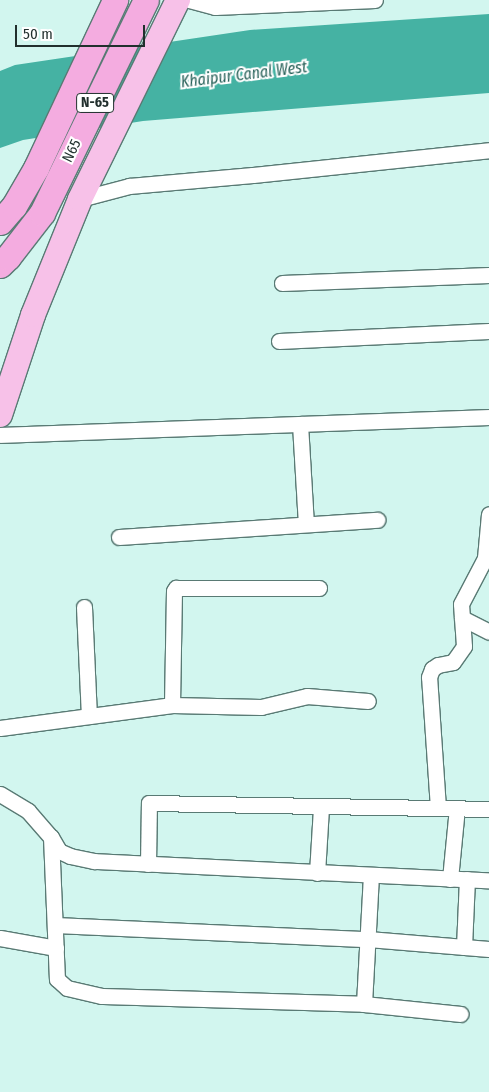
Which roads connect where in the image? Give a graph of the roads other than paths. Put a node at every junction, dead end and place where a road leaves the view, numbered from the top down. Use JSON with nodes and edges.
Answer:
{"nodes":[{"id":1,"x":116,"y":0,"type":"edge"},
{"id":2,"x":146,"y":0,"type":"edge"},
{"id":3,"x":375,"y":0,"type":"edge"},
{"id":4,"x":181,"y":2,"type":"edge"},
{"id":5,"x":489,"y":150,"type":"edge"},
{"id":6,"x":80,"y":199,"type":"junction"},
{"id":7,"x":0,"y":222,"type":"edge"},
{"id":8,"x":0,"y":265,"type":"edge"},
{"id":9,"x":489,"y":275,"type":"edge"},
{"id":10,"x":282,"y":283,"type":"dead end"},
{"id":11,"x":489,"y":331,"type":"edge"},
{"id":12,"x":279,"y":341,"type":"dead end"},
{"id":13,"x":0,"y":414,"type":"edge"},
{"id":14,"x":489,"y":417,"type":"edge"},
{"id":15,"x":300,"y":424,"type":"junction"},
{"id":16,"x":0,"y":435,"type":"edge"},
{"id":17,"x":489,"y":514,"type":"edge"},
{"id":18,"x":377,"y":520,"type":"dead end"},
{"id":19,"x":306,"y":524,"type":"junction"},
{"id":20,"x":119,"y":537,"type":"dead end"},
{"id":21,"x":319,"y":588,"type":"dead end"},
{"id":22,"x":84,"y":607,"type":"dead end"},
{"id":23,"x":462,"y":618,"type":"junction"},
{"id":24,"x":489,"y":632,"type":"edge"},
{"id":25,"x":368,"y":701,"type":"dead end"},
{"id":26,"x":172,"y":705,"type":"junction"},
{"id":27,"x":89,"y":716,"type":"junction"},
{"id":28,"x":0,"y":728,"type":"edge"},
{"id":29,"x":0,"y":794,"type":"edge"},
{"id":30,"x":321,"y":808,"type":"junction"},
{"id":31,"x":438,"y":808,"type":"junction"},
{"id":32,"x":457,"y":808,"type":"junction"},
{"id":33,"x":489,"y":809,"type":"edge"},
{"id":34,"x":52,"y":837,"type":"junction"},
{"id":35,"x":148,"y":864,"type":"junction"},
{"id":36,"x":316,"y":873,"type":"junction"},
{"id":37,"x":371,"y":875,"type":"junction"},
{"id":38,"x":450,"y":879,"type":"junction"},
{"id":39,"x":467,"y":879,"type":"junction"},
{"id":40,"x":489,"y":880,"type":"edge"},
{"id":41,"x":55,"y":925,"type":"junction"},
{"id":42,"x":0,"y":938,"type":"edge"},
{"id":43,"x":368,"y":938,"type":"junction"},
{"id":44,"x":464,"y":947,"type":"junction"},
{"id":45,"x":56,"y":948,"type":"junction"},
{"id":46,"x":489,"y":949,"type":"edge"},
{"id":47,"x":364,"y":1004,"type":"junction"},
{"id":48,"x":460,"y":1014,"type":"dead end"}],
"edges":[{"from":1,"to":7,"type":"highway","number":"N-65"},
{"from":2,"to":8,"type":"highway","name":"N65","number":"N-65"},
{"from":3,"to":4,"type":"street"},
{"from":4,"to":6,"type":"main road"},
{"from":5,"to":6,"type":"street"},
{"from":6,"to":13,"type":"main road"},
{"from":9,"to":10,"type":"street"},
{"from":11,"to":12,"type":"street"},
{"from":14,"to":15,"type":"street"},
{"from":15,"to":16,"type":"street"},
{"from":15,"to":19,"type":"street"},
{"from":17,"to":23,"type":"street"},
{"from":18,"to":19,"type":"street"},
{"from":19,"to":20,"type":"street"},
{"from":21,"to":26,"type":"street"},
{"from":22,"to":27,"type":"street"},
{"from":23,"to":24,"type":"street"},
{"from":23,"to":31,"type":"street"},
{"from":25,"to":26,"type":"street"},
{"from":26,"to":27,"type":"street"},
{"from":27,"to":28,"type":"street"},
{"from":29,"to":34,"type":"street"},
{"from":30,"to":31,"type":"street"},
{"from":30,"to":35,"type":"street"},
{"from":30,"to":36,"type":"street"},
{"from":31,"to":32,"type":"street"},
{"from":32,"to":33,"type":"street"},
{"from":32,"to":38,"type":"street"},
{"from":34,"to":35,"type":"street"},
{"from":34,"to":41,"type":"street"},
{"from":35,"to":36,"type":"street"},
{"from":36,"to":37,"type":"street"},
{"from":37,"to":38,"type":"street"},
{"from":37,"to":43,"type":"street"},
{"from":38,"to":39,"type":"street"},
{"from":39,"to":40,"type":"street"},
{"from":39,"to":44,"type":"street"},
{"from":41,"to":43,"type":"street"},
{"from":41,"to":45,"type":"street"},
{"from":42,"to":45,"type":"street"},
{"from":43,"to":44,"type":"street"},
{"from":43,"to":47,"type":"street"},
{"from":44,"to":46,"type":"street"},
{"from":45,"to":47,"type":"street"},
{"from":47,"to":48,"type":"street"}]}
